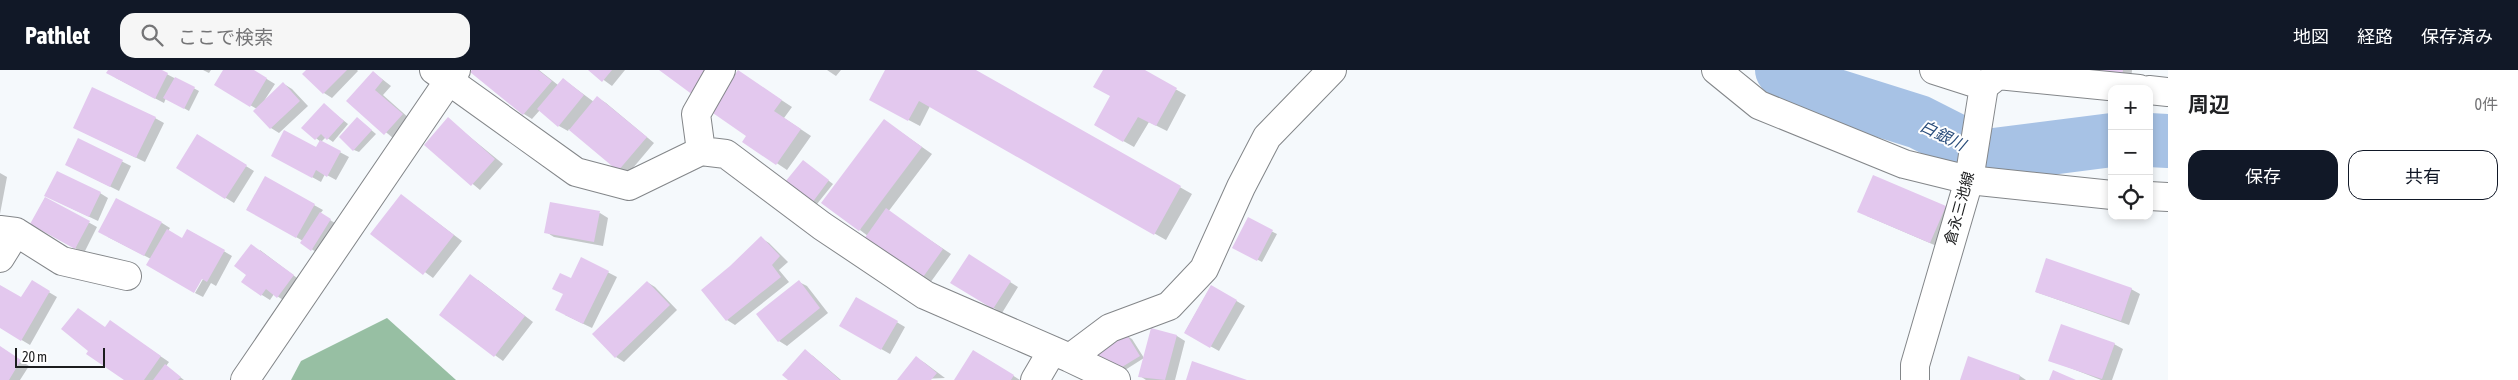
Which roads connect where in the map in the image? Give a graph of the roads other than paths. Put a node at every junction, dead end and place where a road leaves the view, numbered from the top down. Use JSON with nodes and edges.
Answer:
{"nodes":[{"id":1,"x":721,"y":70,"type":"edge"},
{"id":2,"x":1332,"y":70,"type":"edge"},
{"id":3,"x":1716,"y":70,"type":"edge"},
{"id":4,"x":1934,"y":70,"type":"edge"},
{"id":5,"x":446,"y":73,"type":"edge"},
{"id":6,"x":1984,"y":86,"type":"junction"},
{"id":7,"x":2108,"y":86,"type":"edge"},
{"id":8,"x":2153,"y":90,"type":"edge"},
{"id":9,"x":2168,"y":92,"type":"edge"},
{"id":10,"x":701,"y":151,"type":"junction"},
{"id":11,"x":1969,"y":180,"type":"junction"},
{"id":12,"x":2108,"y":195,"type":"edge"},
{"id":13,"x":2153,"y":196,"type":"edge"},
{"id":14,"x":2168,"y":197,"type":"edge"},
{"id":15,"x":8,"y":231,"type":"edge"},
{"id":16,"x":0,"y":258,"type":"edge"},
{"id":17,"x":128,"y":276,"type":"dead end"},
{"id":18,"x":1061,"y":354,"type":"junction"},
{"id":19,"x":244,"y":380,"type":"edge"},
{"id":20,"x":1035,"y":380,"type":"edge"},
{"id":21,"x":1116,"y":380,"type":"edge"},
{"id":22,"x":1916,"y":380,"type":"edge"}],
"edges":[{"from":1,"to":10,"type":"street"},
{"from":2,"to":18,"type":"street"},
{"from":3,"to":11,"type":"street"},
{"from":4,"to":6,"type":"street"},
{"from":5,"to":10,"type":"street"},
{"from":5,"to":19,"type":"street"},
{"from":6,"to":7,"type":"street"},
{"from":6,"to":11,"type":"street","name":"倉永三池線"},
{"from":8,"to":9,"type":"street"},
{"from":10,"to":18,"type":"street"},
{"from":11,"to":12,"type":"street"},
{"from":11,"to":22,"type":"street","name":"倉永三池線"},
{"from":13,"to":14,"type":"street"},
{"from":15,"to":16,"type":"street"},
{"from":15,"to":17,"type":"street"},
{"from":18,"to":20,"type":"street"},
{"from":18,"to":21,"type":"street"}]}
